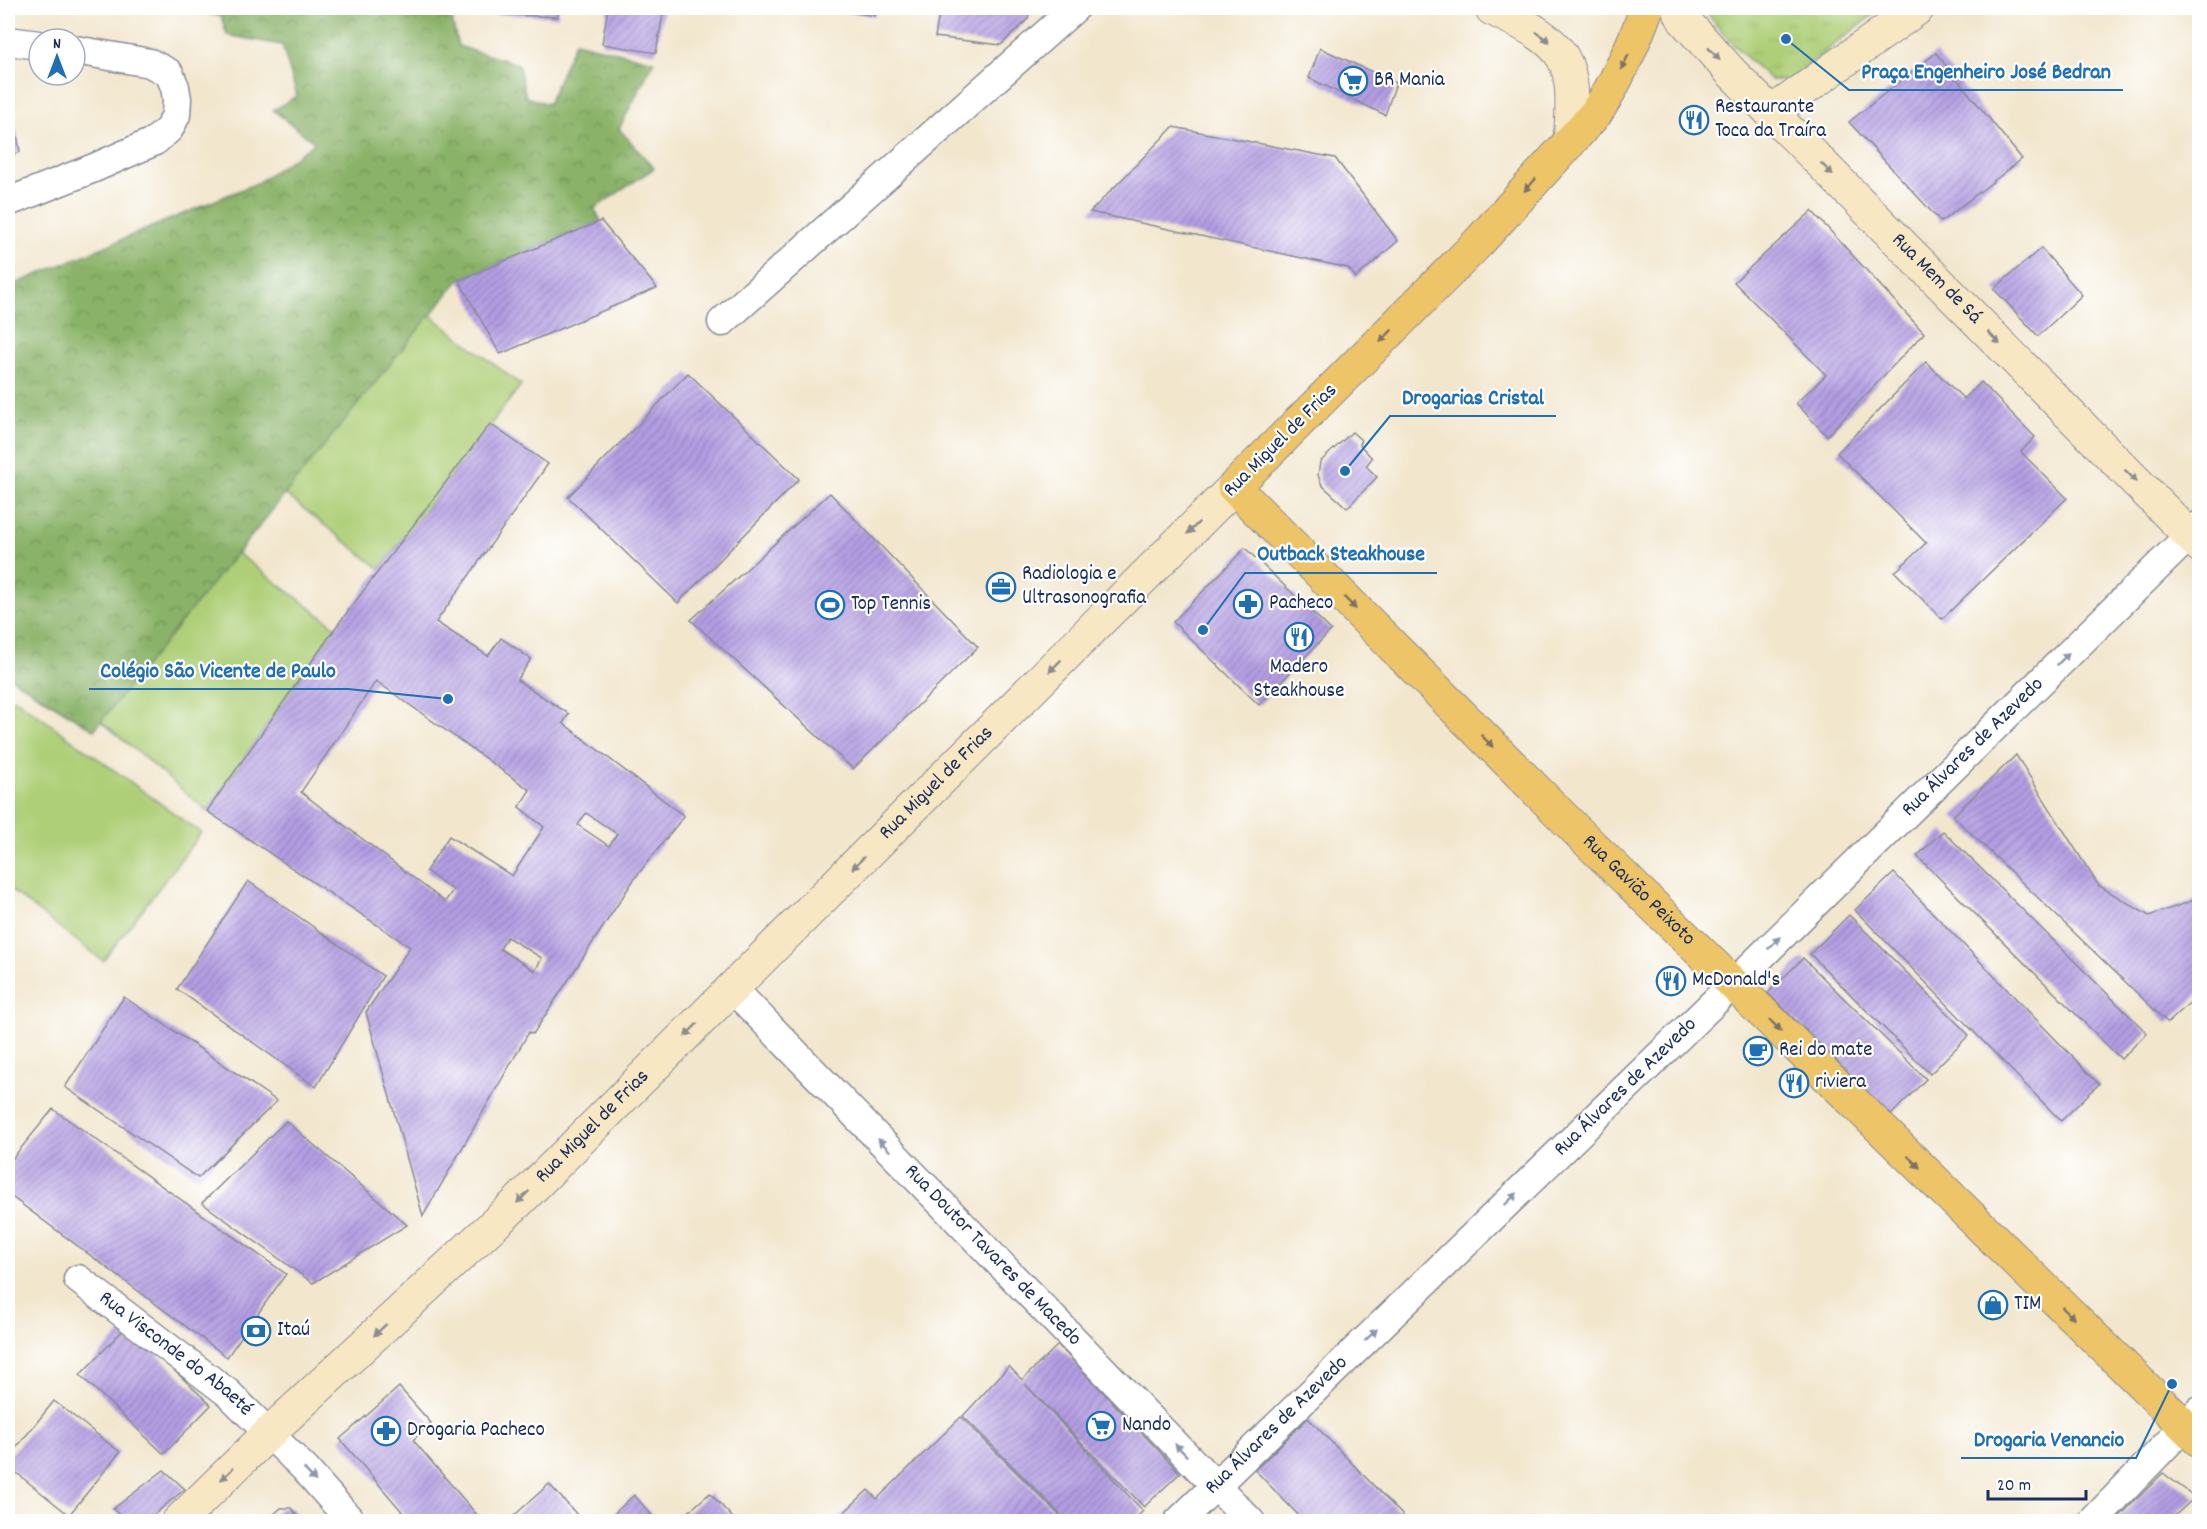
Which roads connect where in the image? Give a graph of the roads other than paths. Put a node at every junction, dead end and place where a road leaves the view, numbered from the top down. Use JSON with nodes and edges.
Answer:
{"nodes":[{"id":1,"x":1075,"y":8,"type":"edge"},
{"id":2,"x":1485,"y":8,"type":"edge"},
{"id":3,"x":1529,"y":8,"type":"edge"},
{"id":4,"x":1647,"y":8,"type":"edge"},
{"id":5,"x":1678,"y":8,"type":"edge"},
{"id":6,"x":1918,"y":8,"type":"edge"},
{"id":7,"x":8,"y":41,"type":"edge"},
{"id":8,"x":27,"y":43,"type":"edge"},
{"id":9,"x":87,"y":52,"type":"edge"},
{"id":10,"x":1771,"y":113,"type":"junction"},
{"id":11,"x":1570,"y":142,"type":"junction"},
{"id":12,"x":8,"y":202,"type":"edge"},
{"id":13,"x":722,"y":322,"type":"dead end"},
{"id":14,"x":1234,"y":487,"type":"junction"},
{"id":15,"x":2196,"y":535,"type":"edge"},
{"id":16,"x":1733,"y":984,"type":"junction"},
{"id":17,"x":733,"y":989,"type":"junction"},
{"id":18,"x":78,"y":1279,"type":"dead end"},
{"id":19,"x":2194,"y":1425,"type":"edge"},
{"id":20,"x":268,"y":1433,"type":"junction"},
{"id":21,"x":1215,"y":1486,"type":"junction"},
{"id":22,"x":178,"y":1521,"type":"edge"},
{"id":23,"x":352,"y":1521,"type":"edge"},
{"id":24,"x":1178,"y":1521,"type":"edge"},
{"id":25,"x":1251,"y":1521,"type":"edge"},
{"id":26,"x":2092,"y":1521,"type":"edge"}],
"edges":[{"from":1,"to":13,"type":"street"},
{"from":2,"to":3,"type":"main road"},
{"from":2,"to":11,"type":"main road","one_way":true},
{"from":4,"to":11,"type":"main road","name":"Rua Miguel de Frias","one_way":true},
{"from":5,"to":10,"type":"main road","name":"Rua Mem de Sá","one_way":true},
{"from":6,"to":10,"type":"main road"},
{"from":7,"to":8,"type":"street"},
{"from":9,"to":12,"type":"street"},
{"from":10,"to":15,"type":"main road","name":"Rua Mem de Sá","one_way":true},
{"from":11,"to":14,"type":"main road","name":"Rua Miguel de Frias","one_way":true},
{"from":14,"to":16,"type":"main road","name":"Rua Gavião Peixoto","one_way":true},
{"from":14,"to":17,"type":"main road","name":"Rua Miguel de Frias","one_way":true},
{"from":16,"to":15,"type":"street","name":"Rua Álvares de Azevedo","one_way":true},
{"from":16,"to":19,"type":"main road","name":"Rua Gavião Peixoto","one_way":true},
{"from":21,"to":16,"type":"street","name":"Rua Álvares de Azevedo","one_way":true},
{"from":17,"to":20,"type":"main road","name":"Rua Miguel de Frias","one_way":true},
{"from":21,"to":17,"type":"street","name":"Rua Doutor Tavares de Macedo","one_way":true},
{"from":18,"to":20,"type":"street","name":"Rua Visconde do Abaeté"},
{"from":19,"to":26,"type":"street"},
{"from":20,"to":22,"type":"main road","name":"Rua Miguel de Frias","one_way":true},
{"from":20,"to":23,"type":"street","name":"Rua Visconde do Abaeté","one_way":true},
{"from":21,"to":24,"type":"street","name":"Rua Álvares de Azevedo"},
{"from":21,"to":25,"type":"street","name":"Rua Doutor Tavares de Macedo"}]}
